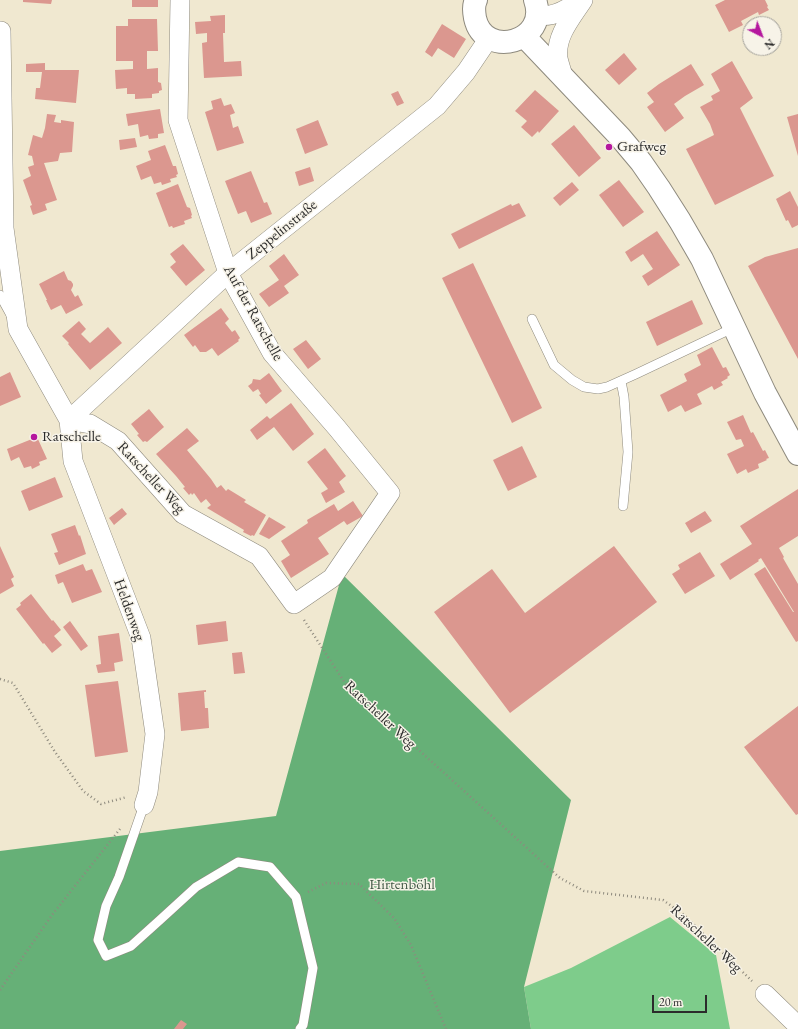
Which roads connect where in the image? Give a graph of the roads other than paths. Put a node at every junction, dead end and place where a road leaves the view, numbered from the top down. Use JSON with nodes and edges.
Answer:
{"nodes":[{"id":1,"x":180,"y":0,"type":"edge"},
{"id":2,"x":581,"y":0,"type":"edge"},
{"id":3,"x":471,"y":1,"type":"edge"},
{"id":4,"x":536,"y":7,"type":"edge"},
{"id":5,"x":1,"y":31,"type":"dead end"},
{"id":6,"x":524,"y":36,"type":"junction"},
{"id":7,"x":489,"y":38,"type":"junction"},
{"id":8,"x":563,"y":77,"type":"junction"},
{"id":9,"x":228,"y":273,"type":"junction"},
{"id":10,"x":0,"y":295,"type":"edge"},
{"id":11,"x":532,"y":318,"type":"dead end"},
{"id":12,"x":735,"y":327,"type":"junction"},
{"id":13,"x":18,"y":328,"type":"junction"},
{"id":14,"x":621,"y":381,"type":"junction"},
{"id":15,"x":69,"y":420,"type":"junction"},
{"id":16,"x":798,"y":454,"type":"edge"},
{"id":17,"x":623,"y":506,"type":"dead end"},
{"id":18,"x":294,"y":604,"type":"joint"},
{"id":19,"x":146,"y":799,"type":"joint"},
{"id":20,"x":764,"y":994,"type":"road end"},
{"id":21,"x":798,"y":1026,"type":"edge"},
{"id":22,"x":300,"y":1029,"type":"edge"}],
"edges":[{"from":1,"to":9,"type":"street","name":"Auf der Ratschelle"},
{"from":2,"to":4,"type":"street"},
{"from":2,"to":8,"type":"street"},
{"from":3,"to":7,"type":"main road"},
{"from":4,"to":6,"type":"main road"},
{"from":5,"to":13,"type":"street"},
{"from":6,"to":7,"type":"main road"},
{"from":6,"to":8,"type":"main road"},
{"from":7,"to":9,"type":"street","name":"Zeppelinstraße"},
{"from":8,"to":12,"type":"main road"},
{"from":9,"to":15,"type":"street","name":"Zeppelinstraße"},
{"from":9,"to":18,"type":"street","name":"Auf der Ratschelle"},
{"from":10,"to":13,"type":"lane"},
{"from":11,"to":14,"type":"lane"},
{"from":12,"to":14,"type":"lane"},
{"from":12,"to":16,"type":"main road"},
{"from":13,"to":15,"type":"street"},
{"from":14,"to":17,"type":"lane"},
{"from":15,"to":18,"type":"street","name":"Ratscheller Weg"},
{"from":15,"to":19,"type":"street","name":"Heldenweg"},
{"from":19,"to":22,"type":"lane"},
{"from":20,"to":21,"type":"street"}]}
